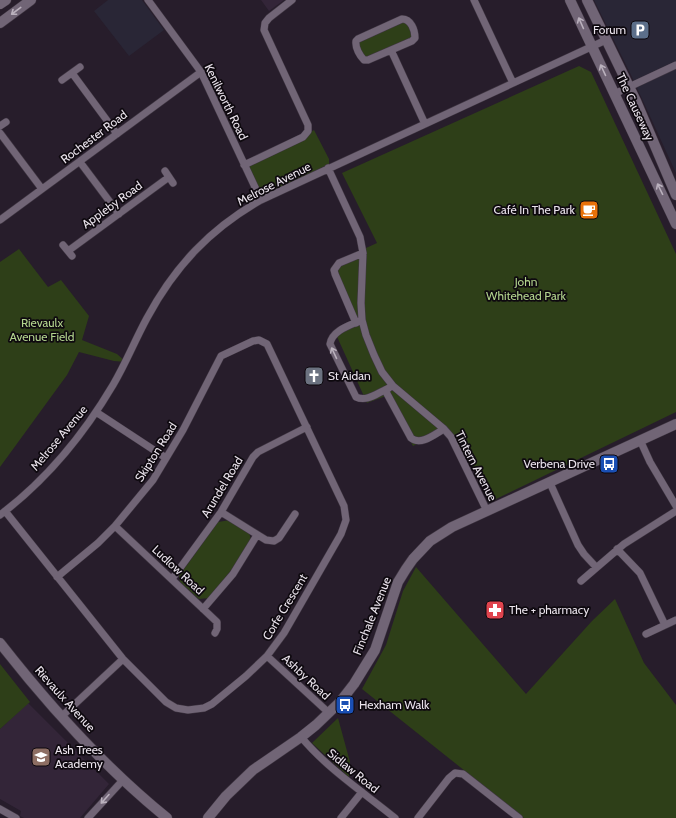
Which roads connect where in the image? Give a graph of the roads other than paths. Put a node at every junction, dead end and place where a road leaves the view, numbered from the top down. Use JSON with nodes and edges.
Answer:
{"nodes":[{"id":1,"x":6,"y":0,"type":"edge"},
{"id":2,"x":31,"y":0,"type":"edge"},
{"id":3,"x":148,"y":0,"type":"edge"},
{"id":4,"x":292,"y":0,"type":"edge"},
{"id":5,"x":474,"y":0,"type":"edge"},
{"id":6,"x":570,"y":0,"type":"edge"},
{"id":7,"x":587,"y":0,"type":"edge"},
{"id":8,"x":0,"y":4,"type":"edge"},
{"id":9,"x":0,"y":23,"type":"edge"},
{"id":10,"x":606,"y":40,"type":"junction"},
{"id":11,"x":592,"y":47,"type":"junction"},
{"id":12,"x":391,"y":50,"type":"junction"},
{"id":13,"x":676,"y":65,"type":"edge"},
{"id":14,"x":80,"y":67,"type":"dead end"},
{"id":15,"x":201,"y":72,"type":"junction"},
{"id":16,"x":72,"y":73,"type":"junction"},
{"id":17,"x":62,"y":80,"type":"dead end"},
{"id":18,"x":513,"y":83,"type":"junction"},
{"id":19,"x":629,"y":87,"type":"junction"},
{"id":20,"x":614,"y":94,"type":"junction"},
{"id":21,"x":426,"y":124,"type":"junction"},
{"id":22,"x":0,"y":133,"type":"edge"},
{"id":23,"x":117,"y":134,"type":"junction"},
{"id":24,"x":80,"y":162,"type":"junction"},
{"id":25,"x":244,"y":165,"type":"junction"},
{"id":26,"x":328,"y":168,"type":"junction"},
{"id":27,"x":169,"y":177,"type":"dead end"},
{"id":28,"x":42,"y":189,"type":"junction"},
{"id":29,"x":676,"y":195,"type":"edge"},
{"id":30,"x":261,"y":200,"type":"junction"},
{"id":31,"x":119,"y":214,"type":"junction"},
{"id":32,"x":0,"y":220,"type":"edge"},
{"id":33,"x":676,"y":224,"type":"edge"},
{"id":34,"x":63,"y":245,"type":"dead end"},
{"id":35,"x":363,"y":253,"type":"junction"},
{"id":36,"x":359,"y":321,"type":"junction"},
{"id":37,"x":264,"y":341,"type":"joint"},
{"id":38,"x":393,"y":386,"type":"junction"},
{"id":39,"x":385,"y":390,"type":"junction"},
{"id":40,"x":96,"y":412,"type":"junction"},
{"id":41,"x":676,"y":424,"type":"edge"},
{"id":42,"x":307,"y":427,"type":"junction"},
{"id":43,"x":444,"y":429,"type":"junction"},
{"id":44,"x":640,"y":440,"type":"junction"},
{"id":45,"x":166,"y":458,"type":"junction"},
{"id":46,"x":550,"y":483,"type":"junction"},
{"id":47,"x":676,"y":506,"type":"edge"},
{"id":48,"x":487,"y":511,"type":"junction"},
{"id":49,"x":676,"y":511,"type":"edge"},
{"id":50,"x":221,"y":512,"type":"junction"},
{"id":51,"x":2,"y":513,"type":"edge"},
{"id":52,"x":294,"y":514,"type":"dead end"},
{"id":53,"x":115,"y":526,"type":"junction"},
{"id":54,"x":257,"y":535,"type":"junction"},
{"id":55,"x":617,"y":549,"type":"junction"},
{"id":56,"x":596,"y":567,"type":"junction"},
{"id":57,"x":57,"y":577,"type":"junction"},
{"id":58,"x":172,"y":579,"type":"junction"},
{"id":59,"x":581,"y":581,"type":"dead end"},
{"id":60,"x":203,"y":609,"type":"junction"},
{"id":61,"x":676,"y":620,"type":"edge"},
{"id":62,"x":665,"y":625,"type":"junction"},
{"id":63,"x":215,"y":633,"type":"dead end"},
{"id":64,"x":646,"y":634,"type":"dead end"},
{"id":65,"x":0,"y":643,"type":"edge"},
{"id":66,"x":267,"y":656,"type":"junction"},
{"id":67,"x":124,"y":659,"type":"junction"},
{"id":68,"x":329,"y":713,"type":"junction"},
{"id":69,"x":61,"y":717,"type":"junction"},
{"id":70,"x":301,"y":737,"type":"junction"},
{"id":71,"x":123,"y":780,"type":"junction"},
{"id":72,"x":362,"y":792,"type":"junction"},
{"id":73,"x":0,"y":809,"type":"edge"},
{"id":74,"x":16,"y":818,"type":"edge"},
{"id":75,"x":88,"y":818,"type":"edge"},
{"id":76,"x":167,"y":818,"type":"edge"},
{"id":77,"x":208,"y":818,"type":"edge"},
{"id":78,"x":341,"y":818,"type":"edge"},
{"id":79,"x":395,"y":818,"type":"edge"},
{"id":80,"x":418,"y":818,"type":"edge"},
{"id":81,"x":519,"y":818,"type":"edge"}],
"edges":[{"from":1,"to":8,"type":"street"},
{"from":2,"to":9,"type":"street","one_way":true},
{"from":3,"to":15,"type":"street","name":"Kenilworth Road"},
{"from":4,"to":25,"type":"street"},
{"from":5,"to":18,"type":"street"},
{"from":11,"to":6,"type":"street","name":"The Causeway","one_way":true},
{"from":7,"to":10,"type":"street","name":"The Causeway"},
{"from":10,"to":11,"type":"street","name":"Melrose Avenue"},
{"from":10,"to":19,"type":"street","name":"The Causeway"},
{"from":11,"to":18,"type":"street","name":"Melrose Avenue"},
{"from":20,"to":11,"type":"street","name":"The Causeway","one_way":true},
{"from":12,"to":12,"type":"street"},
{"from":12,"to":21,"type":"street"},
{"from":13,"to":19,"type":"street"},
{"from":14,"to":16,"type":"street"},
{"from":15,"to":23,"type":"street","name":"Rochester Road"},
{"from":15,"to":25,"type":"street","name":"Kenilworth Road"},
{"from":16,"to":17,"type":"street"},
{"from":16,"to":23,"type":"street"},
{"from":18,"to":21,"type":"street","name":"Melrose Avenue"},
{"from":19,"to":20,"type":"street"},
{"from":19,"to":29,"type":"street","name":"The Causeway"},
{"from":33,"to":20,"type":"street","name":"The Causeway","one_way":true},
{"from":21,"to":26,"type":"street","name":"Melrose Avenue"},
{"from":22,"to":28,"type":"street"},
{"from":23,"to":24,"type":"street","name":"Rochester Road"},
{"from":24,"to":28,"type":"street","name":"Rochester Road"},
{"from":24,"to":31,"type":"street"},
{"from":25,"to":30,"type":"street","name":"Kenilworth Road"},
{"from":26,"to":30,"type":"street","name":"Melrose Avenue"},
{"from":26,"to":35,"type":"street","name":"Tintern Avenue"},
{"from":27,"to":31,"type":"street","name":"Appleby Road"},
{"from":28,"to":32,"type":"street","name":"Rochester Road"},
{"from":30,"to":40,"type":"street","name":"Melrose Avenue"},
{"from":31,"to":34,"type":"street","name":"Appleby Road"},
{"from":35,"to":36,"type":"street","name":"Tintern Avenue"},
{"from":35,"to":36,"type":"street"},
{"from":36,"to":38,"type":"street","name":"Tintern Avenue"},
{"from":39,"to":36,"type":"street","one_way":true},
{"from":37,"to":42,"type":"street","name":"Corfe Crescent"},
{"from":37,"to":45,"type":"street","name":"Skipton Road"},
{"from":38,"to":39,"type":"street"},
{"from":38,"to":43,"type":"street","name":"Tintern Avenue"},
{"from":39,"to":43,"type":"street"},
{"from":40,"to":45,"type":"street"},
{"from":40,"to":51,"type":"street","name":"Melrose Avenue"},
{"from":41,"to":44,"type":"street","name":"Finchale Avenue"},
{"from":42,"to":50,"type":"street","name":"Arundel Road"},
{"from":42,"to":66,"type":"street","name":"Corfe Crescent"},
{"from":43,"to":48,"type":"street","name":"Tintern Avenue"},
{"from":44,"to":46,"type":"street","name":"Finchale Avenue"},
{"from":44,"to":47,"type":"street"},
{"from":45,"to":53,"type":"street","name":"Skipton Road"},
{"from":46,"to":48,"type":"street","name":"Finchale Avenue"},
{"from":46,"to":56,"type":"street"},
{"from":48,"to":68,"type":"street","name":"Finchale Avenue"},
{"from":49,"to":55,"type":"street"},
{"from":50,"to":54,"type":"street"},
{"from":50,"to":58,"type":"street","name":"Arundel Road"},
{"from":51,"to":57,"type":"street","name":"Corfe Crescent"},
{"from":52,"to":54,"type":"street"},
{"from":53,"to":57,"type":"street","name":"Skipton Road"},
{"from":53,"to":58,"type":"street","name":"Ludlow Road"},
{"from":54,"to":60,"type":"street"},
{"from":55,"to":56,"type":"street"},
{"from":55,"to":62,"type":"street"},
{"from":56,"to":59,"type":"street"},
{"from":57,"to":67,"type":"street","name":"Corfe Crescent"},
{"from":58,"to":60,"type":"street","name":"Ludlow Road"},
{"from":60,"to":63,"type":"street","name":"Ludlow Road"},
{"from":61,"to":62,"type":"street"},
{"from":62,"to":64,"type":"street"},
{"from":65,"to":69,"type":"street","name":"Rievaulx Avenue"},
{"from":66,"to":67,"type":"street","name":"Corfe Crescent"},
{"from":66,"to":68,"type":"street","name":"Ashby Road"},
{"from":67,"to":69,"type":"street"},
{"from":68,"to":70,"type":"street","name":"Finchale Avenue"},
{"from":69,"to":71,"type":"street","name":"Rievaulx Avenue"},
{"from":70,"to":72,"type":"street","name":"Sidlaw Road"},
{"from":70,"to":77,"type":"street","name":"Finchale Avenue"},
{"from":71,"to":75,"type":"street","one_way":true},
{"from":71,"to":76,"type":"street","name":"Rievaulx Avenue"},
{"from":72,"to":78,"type":"street"},
{"from":72,"to":79,"type":"street","name":"Sidlaw Road"},
{"from":73,"to":74,"type":"street"},
{"from":80,"to":81,"type":"street"}]}
